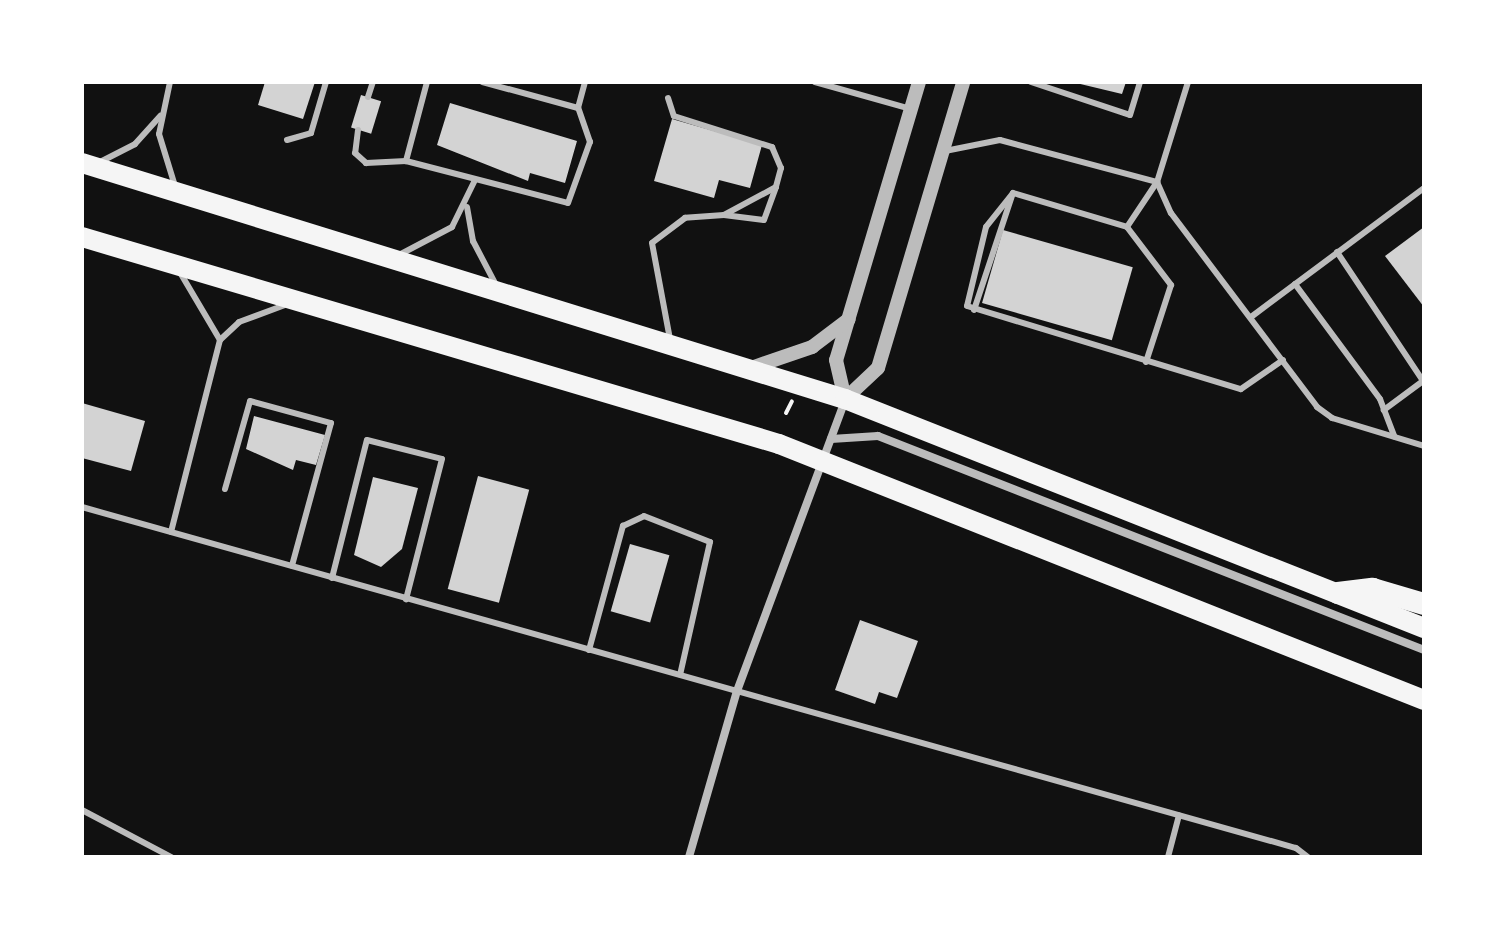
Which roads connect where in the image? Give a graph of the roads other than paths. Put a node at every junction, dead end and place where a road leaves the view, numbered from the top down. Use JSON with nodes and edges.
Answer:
{"nodes":[{"id":1,"x":170,"y":82,"type":"edge"},
{"id":2,"x":326,"y":82,"type":"edge"},
{"id":3,"x":373,"y":82,"type":"edge"},
{"id":4,"x":427,"y":82,"type":"edge"},
{"id":5,"x":482,"y":82,"type":"edge"},
{"id":6,"x":585,"y":82,"type":"edge"},
{"id":7,"x":815,"y":82,"type":"edge"},
{"id":8,"x":919,"y":82,"type":"edge"},
{"id":9,"x":963,"y":82,"type":"edge"},
{"id":10,"x":1031,"y":82,"type":"edge"},
{"id":11,"x":1140,"y":82,"type":"edge"},
{"id":12,"x":1188,"y":82,"type":"edge"},
{"id":13,"x":368,"y":97,"type":"dead end"},
{"id":14,"x":668,"y":98,"type":"dead end"},
{"id":15,"x":578,"y":108,"type":"junction"},
{"id":16,"x":911,"y":109,"type":"junction"},
{"id":17,"x":160,"y":116,"type":"junction"},
{"id":18,"x":358,"y":130,"type":"dead end"},
{"id":19,"x":287,"y":140,"type":"dead end"},
{"id":20,"x":942,"y":153,"type":"junction"},
{"id":21,"x":406,"y":161,"type":"junction"},
{"id":22,"x":87,"y":165,"type":"edge"},
{"id":23,"x":475,"y":180,"type":"junction"},
{"id":24,"x":1157,"y":182,"type":"junction"},
{"id":25,"x":776,"y":187,"type":"junction"},
{"id":26,"x":1424,"y":188,"type":"edge"},
{"id":27,"x":178,"y":193,"type":"junction"},
{"id":28,"x":1013,"y":193,"type":"junction"},
{"id":29,"x":467,"y":207,"type":"junction"},
{"id":30,"x":724,"y":215,"type":"junction"},
{"id":31,"x":1127,"y":227,"type":"junction"},
{"id":32,"x":82,"y":237,"type":"edge"},
{"id":33,"x":1337,"y":252,"type":"junction"},
{"id":34,"x":395,"y":256,"type":"junction"},
{"id":35,"x":165,"y":261,"type":"junction"},
{"id":36,"x":1295,"y":284,"type":"junction"},
{"id":37,"x":497,"y":287,"type":"junction"},
{"id":38,"x":313,"y":304,"type":"junction"},
{"id":39,"x":974,"y":310,"type":"junction"},
{"id":40,"x":1251,"y":317,"type":"junction"},
{"id":41,"x":849,"y":319,"type":"junction"},
{"id":42,"x":220,"y":340,"type":"junction"},
{"id":43,"x":672,"y":342,"type":"junction"},
{"id":44,"x":1283,"y":360,"type":"junction"},
{"id":45,"x":1146,"y":362,"type":"junction"},
{"id":46,"x":751,"y":368,"type":"junction"},
{"id":47,"x":845,"y":399,"type":"junction"},
{"id":48,"x":1384,"y":410,"type":"junction"},
{"id":49,"x":1394,"y":436,"type":"junction"},
{"id":50,"x":831,"y":439,"type":"junction"},
{"id":51,"x":1424,"y":446,"type":"edge"},
{"id":52,"x":823,"y":461,"type":"junction"},
{"id":53,"x":225,"y":489,"type":"dead end"},
{"id":54,"x":82,"y":507,"type":"edge"},
{"id":55,"x":171,"y":532,"type":"junction"},
{"id":56,"x":292,"y":566,"type":"junction"},
{"id":57,"x":332,"y":578,"type":"junction"},
{"id":58,"x":1338,"y":593,"type":"junction"},
{"id":59,"x":406,"y":599,"type":"junction"},
{"id":60,"x":1424,"y":604,"type":"edge"},
{"id":61,"x":1424,"y":628,"type":"edge"},
{"id":62,"x":589,"y":650,"type":"junction"},
{"id":63,"x":1424,"y":650,"type":"edge"},
{"id":64,"x":680,"y":675,"type":"junction"},
{"id":65,"x":737,"y":691,"type":"junction"},
{"id":66,"x":1424,"y":700,"type":"edge"},
{"id":67,"x":82,"y":810,"type":"edge"},
{"id":68,"x":1179,"y":815,"type":"junction"},
{"id":69,"x":171,"y":857,"type":"edge"},
{"id":70,"x":689,"y":857,"type":"edge"},
{"id":71,"x":1168,"y":857,"type":"edge"},
{"id":72,"x":1308,"y":857,"type":"edge"}],
"edges":[{"from":1,"to":17,"type":"lane"},
{"from":2,"to":19,"type":"lane"},
{"from":3,"to":13,"type":"lane"},
{"from":4,"to":21,"type":"lane"},
{"from":5,"to":15,"type":"lane"},
{"from":6,"to":15,"type":"lane"},
{"from":7,"to":16,"type":"lane"},
{"from":8,"to":16,"type":"street"},
{"from":9,"to":20,"type":"street"},
{"from":10,"to":11,"type":"lane"},
{"from":12,"to":24,"type":"lane"},
{"from":14,"to":25,"type":"lane"},
{"from":15,"to":23,"type":"lane"},
{"from":16,"to":41,"type":"street"},
{"from":17,"to":22,"type":"lane"},
{"from":17,"to":27,"type":"lane"},
{"from":18,"to":21,"type":"lane"},
{"from":20,"to":24,"type":"lane"},
{"from":20,"to":47,"type":"street"},
{"from":21,"to":23,"type":"lane"},
{"from":22,"to":27,"type":"main road"},
{"from":23,"to":29,"type":"lane"},
{"from":24,"to":31,"type":"lane"},
{"from":24,"to":40,"type":"lane"},
{"from":25,"to":30,"type":"lane"},
{"from":25,"to":30,"type":"lane"},
{"from":26,"to":33,"type":"lane"},
{"from":27,"to":34,"type":"main road"},
{"from":28,"to":31,"type":"lane"},
{"from":28,"to":39,"type":"lane"},
{"from":28,"to":39,"type":"lane"},
{"from":29,"to":34,"type":"lane"},
{"from":29,"to":37,"type":"lane"},
{"from":30,"to":43,"type":"lane"},
{"from":31,"to":45,"type":"lane"},
{"from":32,"to":35,"type":"main road"},
{"from":33,"to":36,"type":"lane"},
{"from":33,"to":48,"type":"lane"},
{"from":34,"to":37,"type":"main road"},
{"from":35,"to":38,"type":"main road"},
{"from":35,"to":42,"type":"lane"},
{"from":36,"to":40,"type":"lane"},
{"from":36,"to":48,"type":"lane"},
{"from":37,"to":43,"type":"main road"},
{"from":38,"to":42,"type":"lane"},
{"from":38,"to":52,"type":"main road"},
{"from":39,"to":45,"type":"lane"},
{"from":40,"to":44,"type":"lane"},
{"from":41,"to":46,"type":"street"},
{"from":41,"to":47,"type":"street"},
{"from":42,"to":55,"type":"lane"},
{"from":43,"to":46,"type":"main road"},
{"from":44,"to":45,"type":"lane"},
{"from":44,"to":49,"type":"lane"},
{"from":46,"to":47,"type":"main road"},
{"from":47,"to":50,"type":"street"},
{"from":47,"to":58,"type":"main road"},
{"from":48,"to":49,"type":"lane"},
{"from":49,"to":51,"type":"lane"},
{"from":50,"to":52,"type":"street"},
{"from":50,"to":63,"type":"street"},
{"from":52,"to":65,"type":"street"},
{"from":52,"to":66,"type":"main road"},
{"from":53,"to":56,"type":"lane"},
{"from":54,"to":55,"type":"lane"},
{"from":55,"to":56,"type":"lane"},
{"from":56,"to":57,"type":"lane"},
{"from":57,"to":59,"type":"lane"},
{"from":57,"to":59,"type":"lane"},
{"from":58,"to":60,"type":"highway"},
{"from":58,"to":61,"type":"main road"},
{"from":59,"to":62,"type":"lane"},
{"from":62,"to":64,"type":"lane"},
{"from":62,"to":64,"type":"lane"},
{"from":64,"to":65,"type":"lane"},
{"from":65,"to":68,"type":"lane"},
{"from":65,"to":70,"type":"street"},
{"from":67,"to":69,"type":"lane"},
{"from":68,"to":71,"type":"lane"},
{"from":68,"to":72,"type":"lane"}]}
